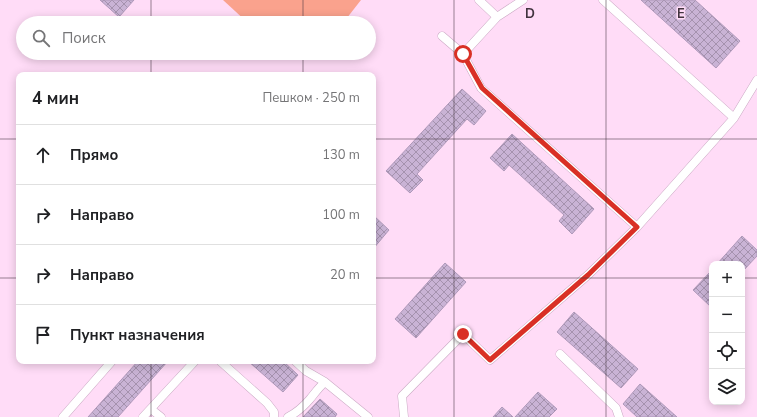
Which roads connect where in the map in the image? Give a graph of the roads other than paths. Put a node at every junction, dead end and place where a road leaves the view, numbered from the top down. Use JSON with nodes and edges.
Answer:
{"nodes":[{"id":1,"x":479,"y":0,"type":"edge"},
{"id":2,"x":522,"y":0,"type":"edge"},
{"id":3,"x":603,"y":0,"type":"edge"},
{"id":4,"x":497,"y":17,"type":"junction"},
{"id":5,"x":442,"y":36,"type":"dead end"},
{"id":6,"x":463,"y":54,"type":"junction"},
{"id":7,"x":757,"y":80,"type":"edge"},
{"id":8,"x":734,"y":118,"type":"junction"},
{"id":9,"x":637,"y":227,"type":"junction"},
{"id":10,"x":560,"y":354,"type":"dead end"},
{"id":11,"x":109,"y":364,"type":"edge"},
{"id":12,"x":192,"y":364,"type":"edge"},
{"id":13,"x":223,"y":364,"type":"edge"},
{"id":14,"x":298,"y":364,"type":"edge"},
{"id":15,"x":325,"y":382,"type":"junction"},
{"id":16,"x":151,"y":409,"type":"junction"},
{"id":17,"x":63,"y":417,"type":"edge"},
{"id":18,"x":143,"y":417,"type":"edge"},
{"id":19,"x":161,"y":417,"type":"edge"},
{"id":20,"x":274,"y":417,"type":"edge"},
{"id":21,"x":288,"y":417,"type":"edge"},
{"id":22,"x":368,"y":417,"type":"edge"},
{"id":23,"x":404,"y":417,"type":"edge"},
{"id":24,"x":619,"y":417,"type":"edge"}],
"edges":[{"from":1,"to":4,"type":"lane"},
{"from":2,"to":4,"type":"lane"},
{"from":3,"to":8,"type":"lane"},
{"from":4,"to":6,"type":"lane"},
{"from":5,"to":6,"type":"lane"},
{"from":6,"to":9,"type":"lane"},
{"from":7,"to":8,"type":"lane"},
{"from":8,"to":9,"type":"lane"},
{"from":9,"to":23,"type":"lane"},
{"from":10,"to":24,"type":"lane"},
{"from":11,"to":17,"type":"lane"},
{"from":12,"to":16,"type":"lane"},
{"from":13,"to":20,"type":"lane"},
{"from":14,"to":15,"type":"lane"},
{"from":15,"to":21,"type":"lane"},
{"from":15,"to":22,"type":"lane"},
{"from":16,"to":18,"type":"lane"},
{"from":16,"to":19,"type":"lane"}]}
